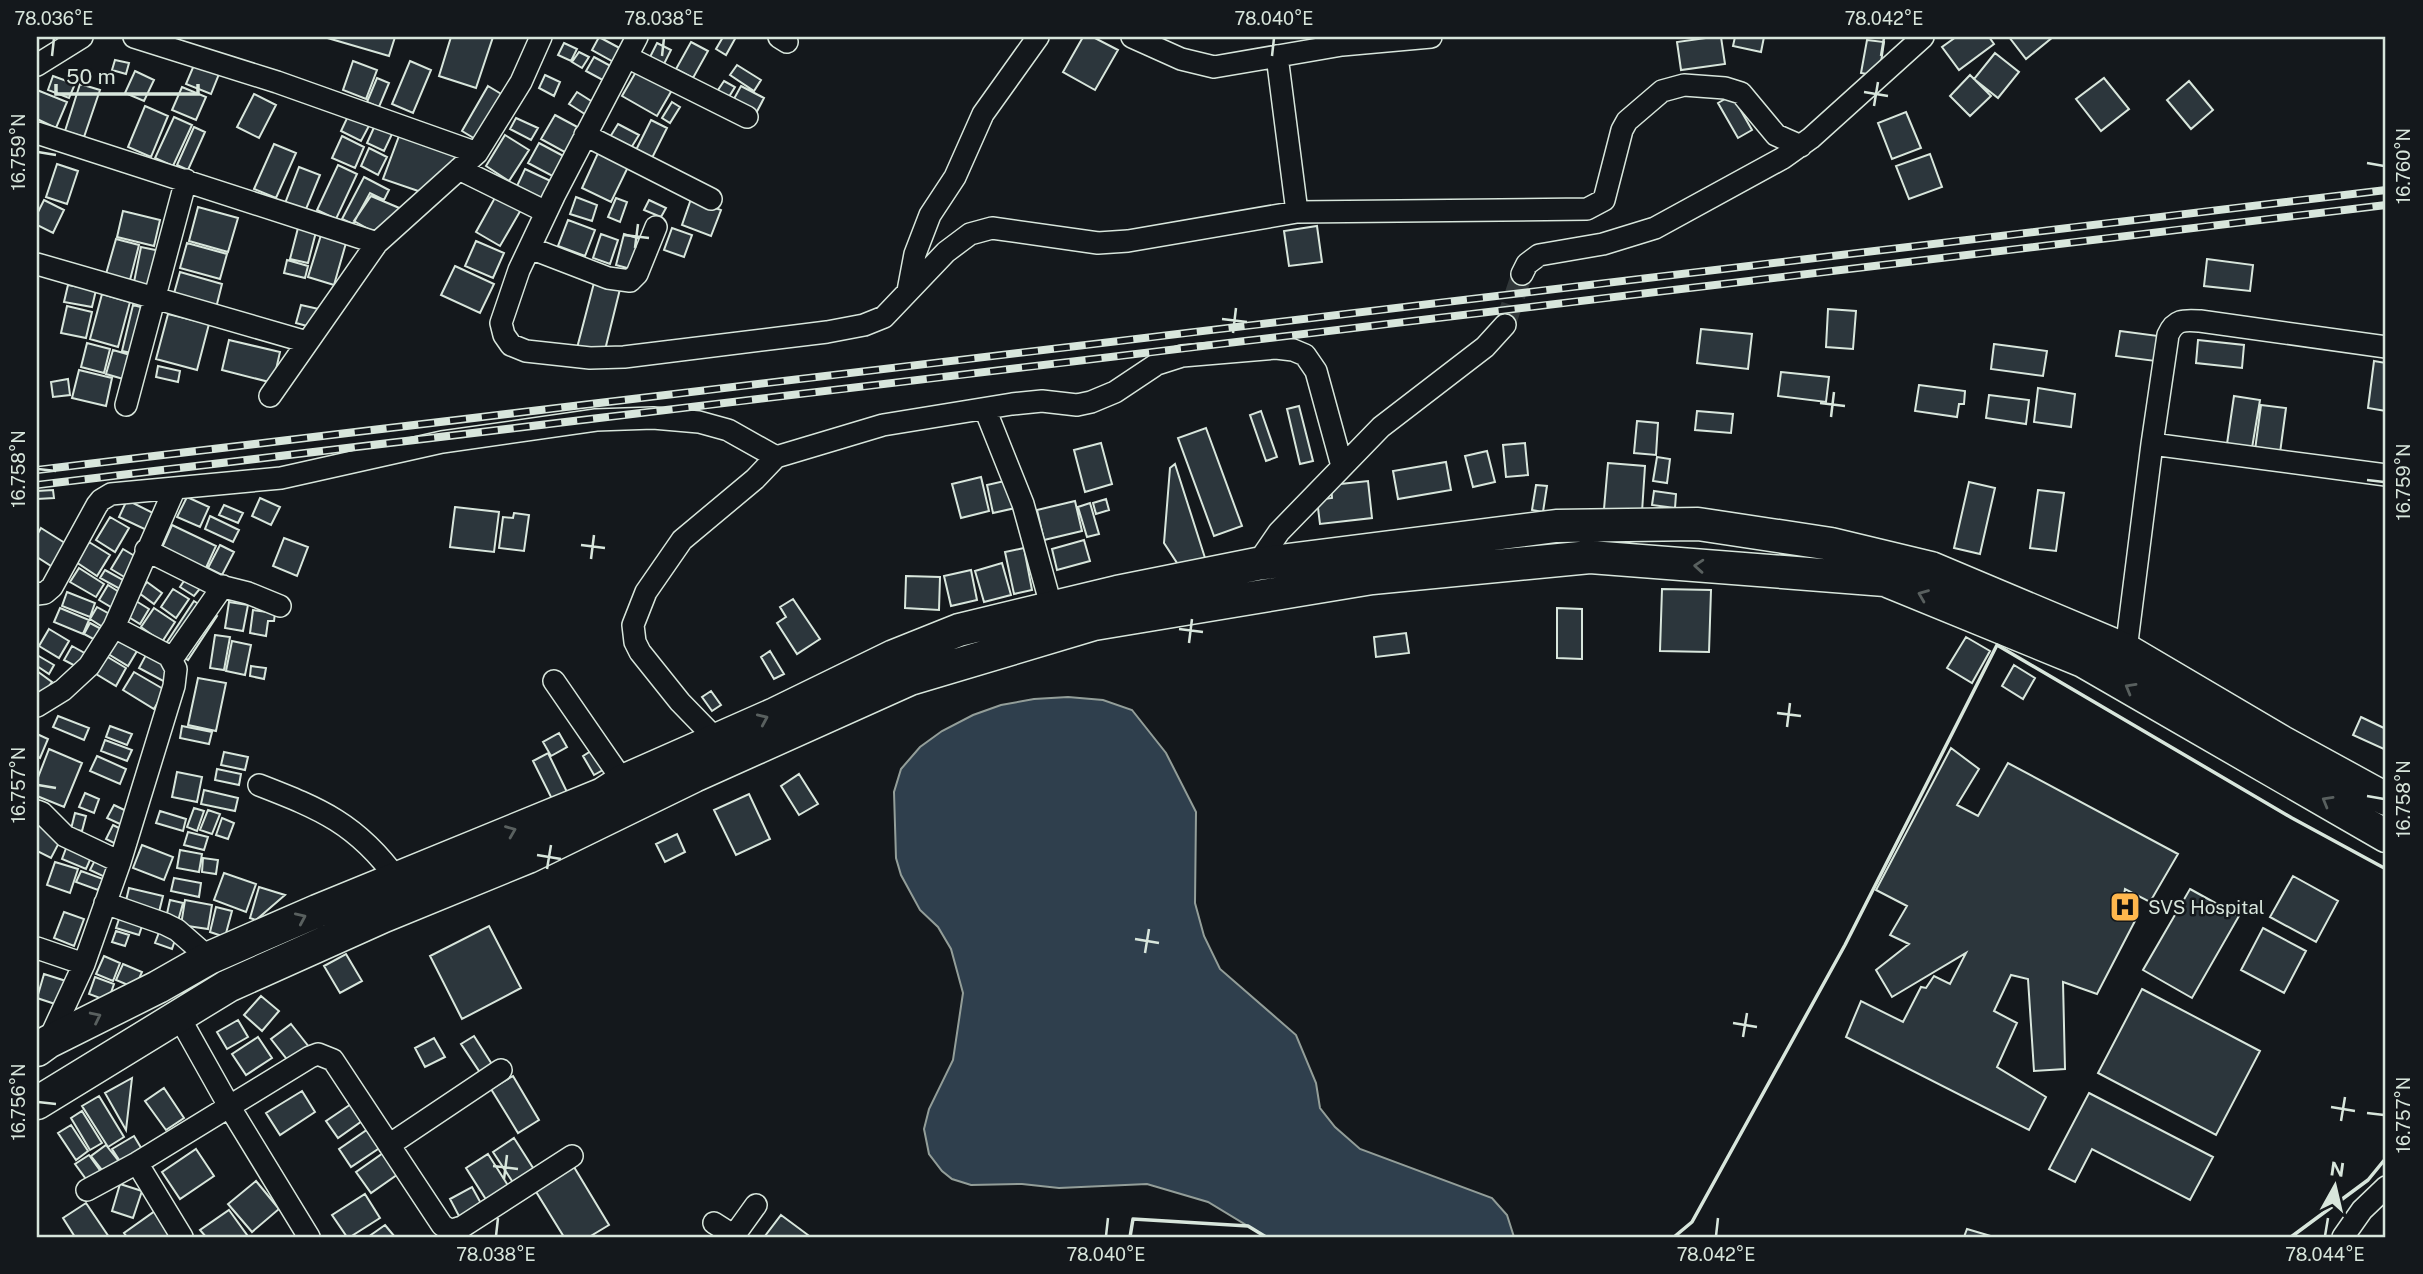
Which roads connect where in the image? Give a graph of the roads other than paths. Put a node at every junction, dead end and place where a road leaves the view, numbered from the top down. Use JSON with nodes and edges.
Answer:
{"nodes":[{"id":1,"x":82,"y":37,"type":"edge"},
{"id":2,"x":134,"y":37,"type":"edge"},
{"id":3,"x":540,"y":37,"type":"edge"},
{"id":4,"x":637,"y":37,"type":"edge"},
{"id":5,"x":1038,"y":37,"type":"edge"},
{"id":6,"x":1132,"y":37,"type":"edge"},
{"id":7,"x":1430,"y":37,"type":"edge"},
{"id":8,"x":1923,"y":37,"type":"edge"},
{"id":9,"x":1277,"y":56,"type":"junction"},
{"id":10,"x":627,"y":57,"type":"junction"},
{"id":11,"x":37,"y":65,"type":"edge"},
{"id":12,"x":747,"y":117,"type":"dead end"},
{"id":13,"x":37,"y":133,"type":"edge"},
{"id":14,"x":585,"y":135,"type":"junction"},
{"id":15,"x":1801,"y":146,"type":"junction"},
{"id":16,"x":477,"y":153,"type":"junction"},
{"id":17,"x":459,"y":169,"type":"junction"},
{"id":18,"x":186,"y":180,"type":"junction"},
{"id":19,"x":712,"y":199,"type":"dead end"},
{"id":20,"x":546,"y":212,"type":"junction"},
{"id":21,"x":1297,"y":212,"type":"junction"},
{"id":22,"x":656,"y":227,"type":"dead end"},
{"id":23,"x":377,"y":243,"type":"junction"},
{"id":24,"x":530,"y":248,"type":"junction"},
{"id":25,"x":37,"y":265,"type":"edge"},
{"id":26,"x":1522,"y":274,"type":"tunnel mouth"},
{"id":27,"x":908,"y":293,"type":"junction"},
{"id":28,"x":156,"y":299,"type":"junction"},
{"id":29,"x":1505,"y":325,"type":"tunnel mouth"},
{"id":30,"x":307,"y":342,"type":"junction"},
{"id":31,"x":2386,"y":347,"type":"edge"},
{"id":32,"x":270,"y":396,"type":"dead end"},
{"id":33,"x":126,"y":405,"type":"dead end"},
{"id":34,"x":985,"y":409,"type":"junction"},
{"id":35,"x":2152,"y":444,"type":"junction"},
{"id":36,"x":776,"y":457,"type":"junction"},
{"id":37,"x":1342,"y":466,"type":"junction"},
{"id":38,"x":2386,"y":475,"type":"edge"},
{"id":39,"x":175,"y":488,"type":"junction"},
{"id":40,"x":146,"y":550,"type":"junction"},
{"id":41,"x":1257,"y":564,"type":"junction"},
{"id":42,"x":223,"y":586,"type":"junction"},
{"id":43,"x":37,"y":594,"type":"edge"},
{"id":44,"x":280,"y":606,"type":"dead end"},
{"id":45,"x":1052,"y":609,"type":"junction"},
{"id":46,"x":114,"y":626,"type":"junction"},
{"id":47,"x":2126,"y":650,"type":"junction"},
{"id":48,"x":172,"y":659,"type":"junction"},
{"id":49,"x":554,"y":681,"type":"dead end"},
{"id":50,"x":37,"y":706,"type":"edge"},
{"id":51,"x":717,"y":740,"type":"junction"},
{"id":52,"x":623,"y":781,"type":"junction"},
{"id":53,"x":259,"y":785,"type":"dead end"},
{"id":54,"x":2386,"y":799,"type":"edge"},
{"id":55,"x":37,"y":811,"type":"edge"},
{"id":56,"x":2386,"y":836,"type":"edge"},
{"id":57,"x":120,"y":862,"type":"junction"},
{"id":58,"x":397,"y":879,"type":"junction"},
{"id":59,"x":105,"y":903,"type":"junction"},
{"id":60,"x":37,"y":948,"type":"edge"},
{"id":61,"x":209,"y":958,"type":"junction"},
{"id":62,"x":83,"y":964,"type":"junction"},
{"id":63,"x":178,"y":1015,"type":"junction"},
{"id":64,"x":42,"y":1046,"type":"edge"},
{"id":65,"x":501,"y":1070,"type":"dead end"},
{"id":66,"x":37,"y":1103,"type":"edge"},
{"id":67,"x":229,"y":1106,"type":"junction"},
{"id":68,"x":389,"y":1145,"type":"junction"},
{"id":69,"x":572,"y":1156,"type":"dead end"},
{"id":70,"x":137,"y":1163,"type":"junction"},
{"id":71,"x":2386,"y":1187,"type":"edge"},
{"id":72,"x":87,"y":1190,"type":"dead end"},
{"id":73,"x":756,"y":1205,"type":"dead end"},
{"id":74,"x":715,"y":1223,"type":"dead end"},
{"id":75,"x":181,"y":1237,"type":"edge"},
{"id":76,"x":309,"y":1237,"type":"edge"},
{"id":77,"x":734,"y":1237,"type":"edge"},
{"id":78,"x":2343,"y":1237,"type":"edge"}],
"edges":[{"from":1,"to":11,"type":"street"},
{"from":2,"to":16,"type":"street"},
{"from":3,"to":16,"type":"street"},
{"from":4,"to":10,"type":"street"},
{"from":5,"to":27,"type":"street"},
{"from":6,"to":9,"type":"street"},
{"from":7,"to":9,"type":"street"},
{"from":8,"to":15,"type":"street"},
{"from":9,"to":21,"type":"street"},
{"from":10,"to":12,"type":"street"},
{"from":10,"to":14,"type":"street"},
{"from":13,"to":18,"type":"street"},
{"from":14,"to":19,"type":"street"},
{"from":14,"to":20,"type":"street"},
{"from":15,"to":21,"type":"street"},
{"from":15,"to":26,"type":"street"},
{"from":16,"to":17,"type":"street"},
{"from":17,"to":20,"type":"street"},
{"from":17,"to":23,"type":"street"},
{"from":18,"to":23,"type":"street"},
{"from":18,"to":28,"type":"street"},
{"from":20,"to":24,"type":"street"},
{"from":21,"to":27,"type":"street"},
{"from":22,"to":24,"type":"street"},
{"from":23,"to":30,"type":"street"},
{"from":24,"to":27,"type":"street"},
{"from":25,"to":28,"type":"street"},
{"from":28,"to":30,"type":"street"},
{"from":28,"to":33,"type":"street"},
{"from":29,"to":37,"type":"street"},
{"from":30,"to":32,"type":"street"},
{"from":31,"to":35,"type":"street"},
{"from":34,"to":36,"type":"street"},
{"from":34,"to":37,"type":"street"},
{"from":34,"to":45,"type":"street"},
{"from":35,"to":38,"type":"street"},
{"from":35,"to":47,"type":"street"},
{"from":36,"to":39,"type":"street"},
{"from":36,"to":51,"type":"street"},
{"from":37,"to":41,"type":"street"},
{"from":39,"to":40,"type":"street"},
{"from":39,"to":43,"type":"street"},
{"from":40,"to":42,"type":"street"},
{"from":40,"to":46,"type":"street"},
{"from":41,"to":45,"type":"highway"},
{"from":41,"to":47,"type":"highway"},
{"from":42,"to":44,"type":"street"},
{"from":42,"to":48,"type":"street"},
{"from":51,"to":45,"type":"highway","one_way":true},
{"from":46,"to":48,"type":"street"},
{"from":46,"to":50,"type":"street"},
{"from":47,"to":54,"type":"highway"},
{"from":48,"to":57,"type":"street"},
{"from":49,"to":52,"type":"street"},
{"from":51,"to":52,"type":"highway"},
{"from":58,"to":52,"type":"highway","one_way":true},
{"from":53,"to":58,"type":"street"},
{"from":55,"to":57,"type":"street"},
{"from":56,"to":63,"type":"highway","one_way":true},
{"from":57,"to":59,"type":"street"},
{"from":61,"to":58,"type":"highway","one_way":true},
{"from":59,"to":61,"type":"street"},
{"from":59,"to":62,"type":"street"},
{"from":60,"to":62,"type":"street"},
{"from":64,"to":61,"type":"highway","one_way":true},
{"from":62,"to":64,"type":"street"},
{"from":63,"to":66,"type":"highway"},
{"from":63,"to":67,"type":"street"},
{"from":65,"to":68,"type":"street"},
{"from":67,"to":68,"type":"street"},
{"from":67,"to":70,"type":"street"},
{"from":67,"to":76,"type":"street"},
{"from":68,"to":69,"type":"street"},
{"from":70,"to":72,"type":"street"},
{"from":70,"to":75,"type":"street"},
{"from":71,"to":78,"type":"street"},
{"from":73,"to":77,"type":"street"},
{"from":74,"to":77,"type":"street"}]}
